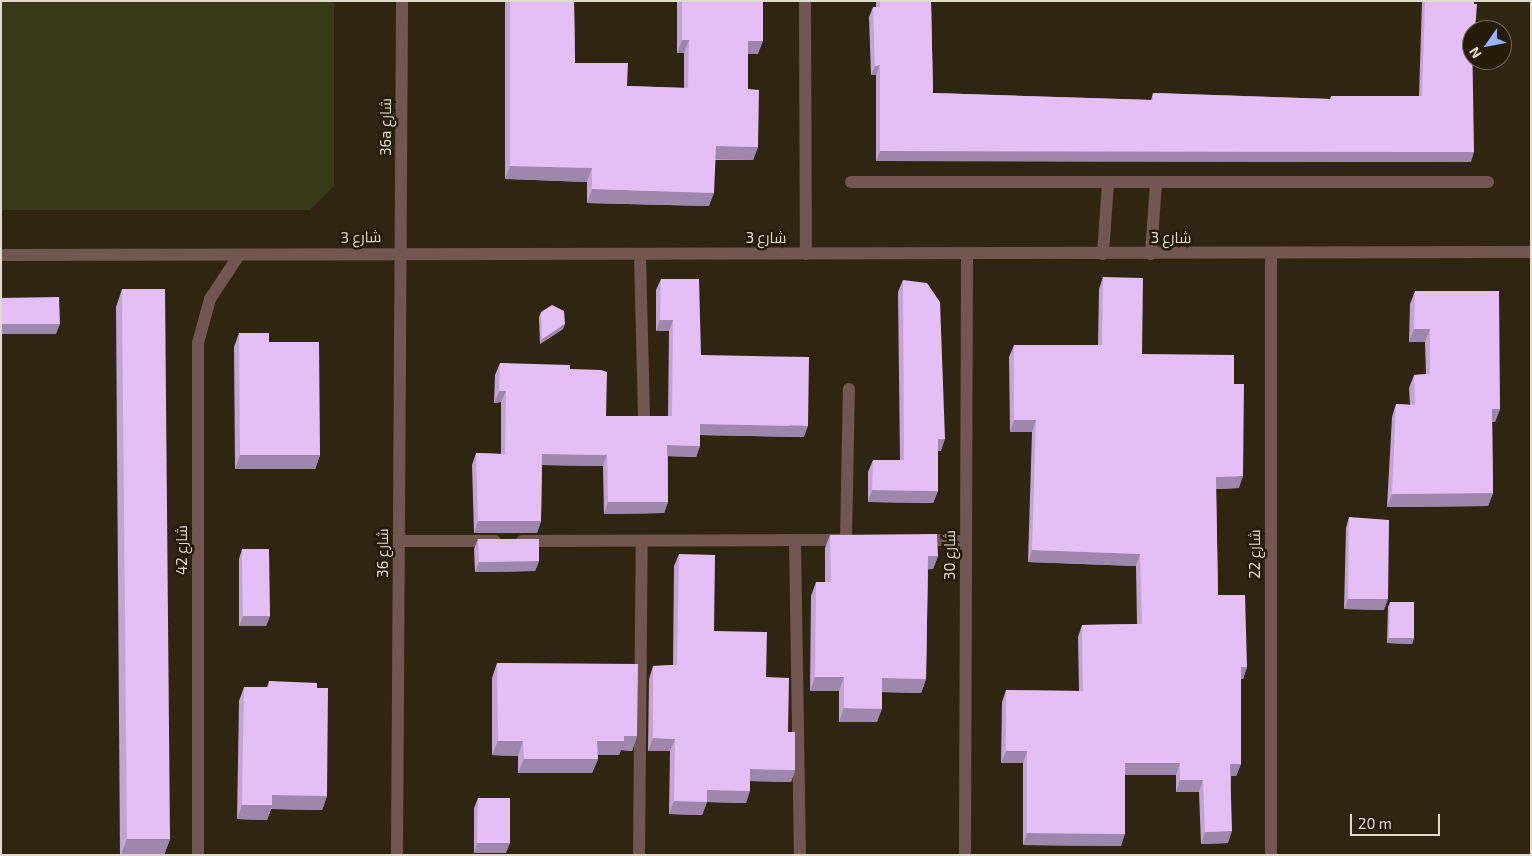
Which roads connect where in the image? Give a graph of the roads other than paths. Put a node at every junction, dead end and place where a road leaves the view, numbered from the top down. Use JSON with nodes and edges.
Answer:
{"nodes":[{"id":1,"x":402,"y":1,"type":"edge"},
{"id":2,"x":805,"y":1,"type":"edge"},
{"id":3,"x":851,"y":182,"type":"dead end"},
{"id":4,"x":1108,"y":182,"type":"junction"},
{"id":5,"x":1156,"y":182,"type":"junction"},
{"id":6,"x":1488,"y":182,"type":"dead end"},
{"id":7,"x":402,"y":252,"type":"junction"},
{"id":8,"x":1531,"y":252,"type":"edge"},
{"id":9,"x":640,"y":254,"type":"junction"},
{"id":10,"x":806,"y":254,"type":"junction"},
{"id":11,"x":967,"y":254,"type":"junction"},
{"id":12,"x":1103,"y":254,"type":"junction"},
{"id":13,"x":1151,"y":254,"type":"junction"},
{"id":14,"x":1271,"y":254,"type":"junction"},
{"id":15,"x":1,"y":255,"type":"edge"},
{"id":16,"x":239,"y":255,"type":"junction"},
{"id":17,"x":849,"y":389,"type":"dead end"},
{"id":18,"x":644,"y":419,"type":"edge"},
{"id":19,"x":795,"y":540,"type":"junction"},
{"id":20,"x":904,"y":540,"type":"edge"},
{"id":21,"x":966,"y":540,"type":"junction"},
{"id":22,"x":400,"y":541,"type":"junction"},
{"id":23,"x":642,"y":541,"type":"junction"},
{"id":24,"x":198,"y":855,"type":"edge"},
{"id":25,"x":397,"y":855,"type":"edge"},
{"id":26,"x":639,"y":855,"type":"edge"},
{"id":27,"x":800,"y":855,"type":"edge"},
{"id":28,"x":965,"y":855,"type":"edge"},
{"id":29,"x":1271,"y":855,"type":"edge"}],
"edges":[{"from":1,"to":7,"type":"street","name":"36a شارع"},
{"from":2,"to":10,"type":"street"},
{"from":3,"to":4,"type":"street"},
{"from":4,"to":5,"type":"street"},
{"from":4,"to":12,"type":"street"},
{"from":5,"to":6,"type":"street"},
{"from":5,"to":13,"type":"street"},
{"from":7,"to":9,"type":"street","name":"شارع 3"},
{"from":7,"to":16,"type":"street","name":"شارع 3"},
{"from":7,"to":22,"type":"street","name":"شارع 36"},
{"from":8,"to":14,"type":"street","name":"شارع 3"},
{"from":9,"to":10,"type":"street","name":"شارع 3"},
{"from":9,"to":18,"type":"street"},
{"from":10,"to":11,"type":"street","name":"شارع 3"},
{"from":11,"to":12,"type":"street","name":"شارع 3"},
{"from":11,"to":21,"type":"street","name":"شارع 30"},
{"from":12,"to":13,"type":"street","name":"شارع 3"},
{"from":13,"to":14,"type":"street","name":"شارع 3"},
{"from":14,"to":29,"type":"street","name":"شارع 22"},
{"from":15,"to":16,"type":"street","name":"شارع 3"},
{"from":16,"to":24,"type":"street","name":"شارع 42"},
{"from":17,"to":19,"type":"street"},
{"from":19,"to":23,"type":"street"},
{"from":19,"to":27,"type":"street"},
{"from":20,"to":21,"type":"street"},
{"from":21,"to":28,"type":"street","name":"شارع 30"},
{"from":22,"to":23,"type":"street"},
{"from":22,"to":25,"type":"street","name":"شارع 36"},
{"from":23,"to":26,"type":"street"}]}
